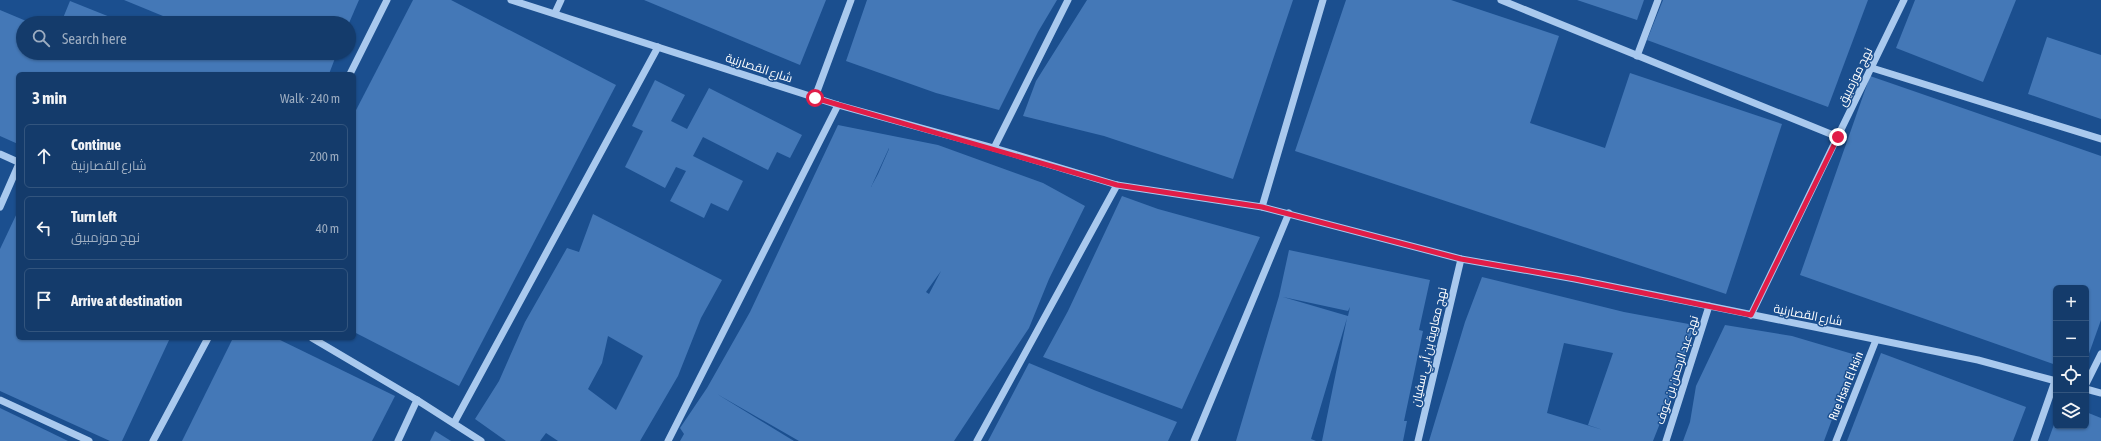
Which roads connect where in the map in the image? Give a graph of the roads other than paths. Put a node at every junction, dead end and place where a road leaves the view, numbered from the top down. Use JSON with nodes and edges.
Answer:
{"nodes":[{"id":1,"x":387,"y":0,"type":"edge"},
{"id":2,"x":511,"y":0,"type":"edge"},
{"id":3,"x":561,"y":0,"type":"edge"},
{"id":4,"x":851,"y":0,"type":"edge"},
{"id":5,"x":1068,"y":0,"type":"edge"},
{"id":6,"x":1323,"y":0,"type":"edge"},
{"id":7,"x":1501,"y":0,"type":"edge"},
{"id":8,"x":1658,"y":0,"type":"edge"},
{"id":9,"x":1904,"y":0,"type":"edge"},
{"id":10,"x":555,"y":13,"type":"junction"},
{"id":11,"x":658,"y":47,"type":"junction"},
{"id":12,"x":1637,"y":56,"type":"junction"},
{"id":13,"x":1872,"y":68,"type":"junction"},
{"id":14,"x":351,"y":72,"type":"edge"},
{"id":15,"x":815,"y":98,"type":"junction"},
{"id":16,"x":838,"y":105,"type":"junction"},
{"id":17,"x":1838,"y":137,"type":"junction"},
{"id":18,"x":2101,"y":139,"type":"edge"},
{"id":19,"x":994,"y":148,"type":"junction"},
{"id":20,"x":0,"y":154,"type":"edge"},
{"id":21,"x":16,"y":161,"type":"edge"},
{"id":22,"x":16,"y":170,"type":"edge"},
{"id":23,"x":1117,"y":185,"type":"junction"},
{"id":24,"x":0,"y":206,"type":"edge"},
{"id":25,"x":1262,"y":207,"type":"junction"},
{"id":26,"x":1289,"y":213,"type":"junction"},
{"id":27,"x":1461,"y":259,"type":"junction"},
{"id":28,"x":1709,"y":306,"type":"junction"},
{"id":29,"x":1751,"y":315,"type":"junction"},
{"id":30,"x":207,"y":340,"type":"edge"},
{"id":31,"x":315,"y":340,"type":"edge"},
{"id":32,"x":1876,"y":340,"type":"junction"},
{"id":33,"x":2101,"y":354,"type":"edge"},
{"id":34,"x":2089,"y":378,"type":"edge"},
{"id":35,"x":2053,"y":380,"type":"edge"},
{"id":36,"x":2053,"y":389,"type":"edge"},
{"id":37,"x":2089,"y":390,"type":"edge"},
{"id":38,"x":2101,"y":393,"type":"edge"},
{"id":39,"x":0,"y":400,"type":"edge"},
{"id":40,"x":417,"y":400,"type":"junction"},
{"id":41,"x":454,"y":423,"type":"junction"},
{"id":42,"x":89,"y":441,"type":"edge"},
{"id":43,"x":153,"y":441,"type":"edge"},
{"id":44,"x":398,"y":441,"type":"edge"},
{"id":45,"x":481,"y":441,"type":"edge"},
{"id":46,"x":668,"y":441,"type":"edge"},
{"id":47,"x":977,"y":441,"type":"edge"},
{"id":48,"x":1194,"y":441,"type":"edge"},
{"id":49,"x":1418,"y":441,"type":"edge"},
{"id":50,"x":1666,"y":441,"type":"edge"},
{"id":51,"x":1836,"y":441,"type":"edge"},
{"id":52,"x":2034,"y":441,"type":"edge"}],
"edges":[{"from":1,"to":14,"type":"street"},
{"from":2,"to":10,"type":"street","name":"شارع القصارنية"},
{"from":3,"to":10,"type":"street"},
{"from":4,"to":15,"type":"street"},
{"from":5,"to":19,"type":"street"},
{"from":6,"to":25,"type":"street"},
{"from":7,"to":12,"type":"street"},
{"from":8,"to":12,"type":"street"},
{"from":9,"to":13,"type":"street","name":"نهج موزمبيق"},
{"from":10,"to":11,"type":"street","name":"شارع القصارنية"},
{"from":11,"to":15,"type":"street","name":"شارع القصارنية"},
{"from":11,"to":41,"type":"street"},
{"from":12,"to":17,"type":"street"},
{"from":13,"to":17,"type":"street","name":"نهج موزمبيق"},
{"from":13,"to":18,"type":"street"},
{"from":15,"to":16,"type":"street","name":"شارع القصارنية"},
{"from":16,"to":19,"type":"street","name":"شارع القصارنية"},
{"from":16,"to":46,"type":"street"},
{"from":17,"to":29,"type":"street","name":"نهج موزمبيق"},
{"from":19,"to":23,"type":"street","name":"شارع القصارنية"},
{"from":20,"to":21,"type":"street"},
{"from":22,"to":24,"type":"street"},
{"from":23,"to":25,"type":"street","name":"شارع القصارنية"},
{"from":23,"to":47,"type":"street"},
{"from":25,"to":26,"type":"street","name":"شارع القصارنية"},
{"from":26,"to":27,"type":"street","name":"شارع القصارنية"},
{"from":26,"to":48,"type":"street"},
{"from":27,"to":28,"type":"street","name":"شارع القصارنية"},
{"from":27,"to":49,"type":"street","name":"نهج معاوية بن أبي سفيان"},
{"from":28,"to":29,"type":"street","name":"شارع القصارنية"},
{"from":28,"to":50,"type":"street","name":"نهج عبد الرحمن بن عوف"},
{"from":29,"to":32,"type":"street","name":"شارع القصارنية"},
{"from":30,"to":43,"type":"street"},
{"from":31,"to":40,"type":"street"},
{"from":32,"to":35,"type":"street","name":"شارع القصارنية"},
{"from":32,"to":51,"type":"street","name":"Rue Hsan El Hsin"},
{"from":33,"to":34,"type":"street"},
{"from":36,"to":52,"type":"street"},
{"from":37,"to":38,"type":"street"},
{"from":39,"to":42,"type":"street"},
{"from":40,"to":41,"type":"street"},
{"from":40,"to":44,"type":"street"},
{"from":41,"to":45,"type":"street"}]}
